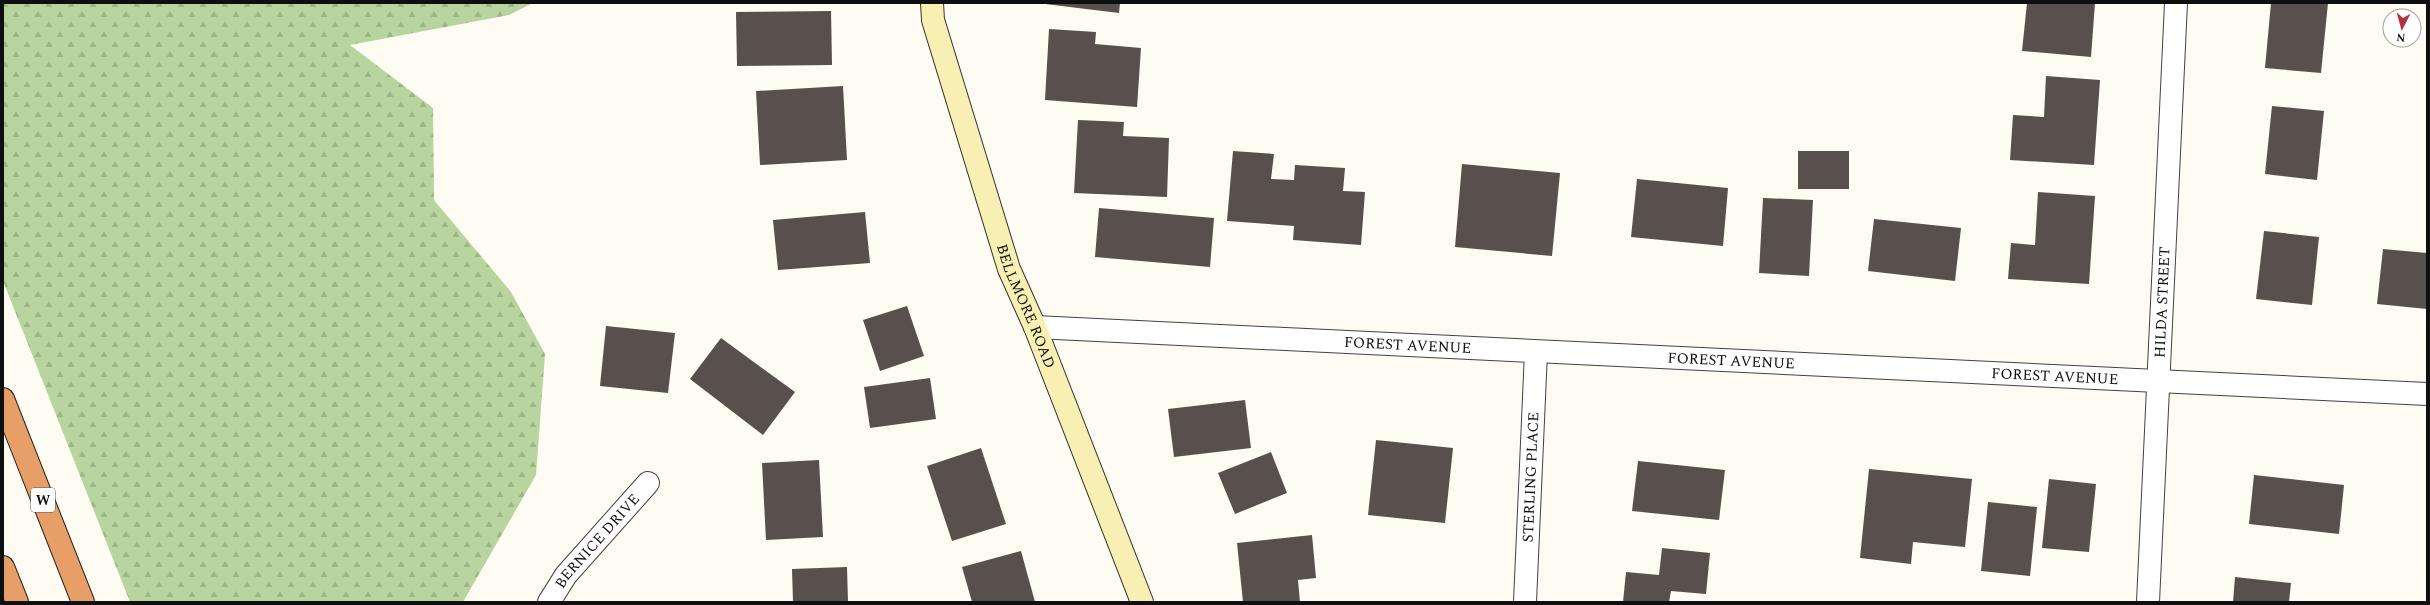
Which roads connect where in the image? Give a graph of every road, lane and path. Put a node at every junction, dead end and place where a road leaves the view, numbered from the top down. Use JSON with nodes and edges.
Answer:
{"nodes":[{"id":1,"x":932,"y":3,"type":"edge"},
{"id":2,"x":2176,"y":3,"type":"edge"},
{"id":3,"x":1035,"y":328,"type":"junction"},
{"id":4,"x":1536,"y":352,"type":"junction"},
{"id":5,"x":2158,"y":382,"type":"junction"},
{"id":6,"x":2427,"y":394,"type":"edge"},
{"id":7,"x":3,"y":399,"type":"edge"},
{"id":8,"x":648,"y":483,"type":"dead end"},
{"id":9,"x":3,"y":566,"type":"edge"},
{"id":10,"x":17,"y":602,"type":"edge"},
{"id":11,"x":83,"y":602,"type":"edge"},
{"id":12,"x":549,"y":602,"type":"edge"},
{"id":13,"x":1142,"y":602,"type":"edge"},
{"id":14,"x":1525,"y":602,"type":"edge"},
{"id":15,"x":2148,"y":602,"type":"edge"}],
"edges":[{"from":1,"to":3,"type":"main road","name":"BELLMORE ROAD"},
{"from":2,"to":5,"type":"street","name":"HILDA STREET"},
{"from":3,"to":4,"type":"street","name":"FOREST AVENUE"},
{"from":3,"to":13,"type":"main road","name":"BELLMORE ROAD"},
{"from":4,"to":5,"type":"street","name":"FOREST AVENUE"},
{"from":4,"to":14,"type":"street","name":"STERLING PLACE"},
{"from":5,"to":6,"type":"street","name":"FOREST AVENUE"},
{"from":5,"to":15,"type":"street","name":"HILDA STREET"},
{"from":7,"to":11,"type":"highway","number":"W"},
{"from":8,"to":12,"type":"street","name":"BERNICE DRIVE"},
{"from":9,"to":10,"type":"highway"}]}
